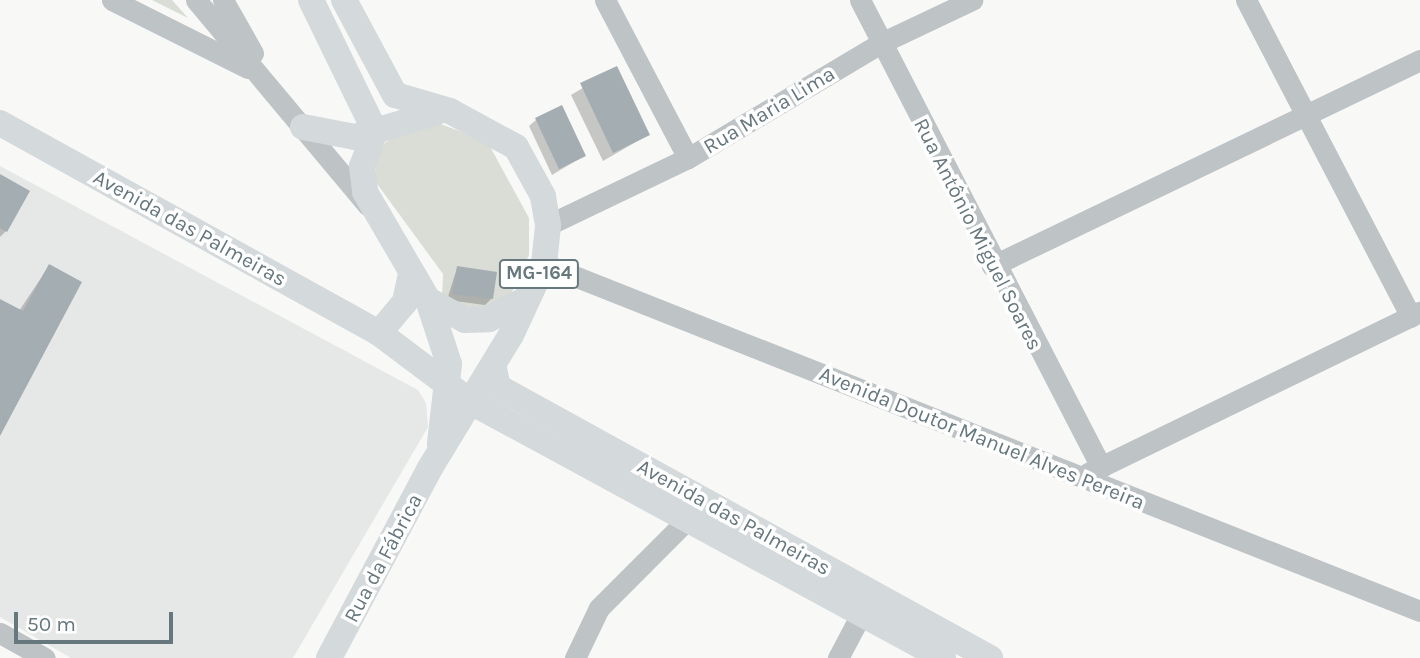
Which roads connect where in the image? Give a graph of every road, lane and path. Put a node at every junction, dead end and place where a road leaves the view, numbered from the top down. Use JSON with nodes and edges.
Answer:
{"nodes":[{"id":1,"x":112,"y":0,"type":"edge"},
{"id":2,"x":196,"y":0,"type":"edge"},
{"id":3,"x":223,"y":0,"type":"edge"},
{"id":4,"x":311,"y":0,"type":"edge"},
{"id":5,"x":344,"y":0,"type":"edge"},
{"id":6,"x":605,"y":0,"type":"edge"},
{"id":7,"x":860,"y":0,"type":"edge"},
{"id":8,"x":972,"y":0,"type":"edge"},
{"id":9,"x":1246,"y":0,"type":"edge"},
{"id":10,"x":881,"y":43,"type":"junction"},
{"id":11,"x":1420,"y":60,"type":"edge"},
{"id":12,"x":257,"y":73,"type":"junction"},
{"id":13,"x":282,"y":104,"type":"junction"},
{"id":14,"x":450,"y":111,"type":"junction"},
{"id":15,"x":1307,"y":114,"type":"junction"},
{"id":16,"x":0,"y":123,"type":"edge"},
{"id":17,"x":303,"y":127,"type":"junction"},
{"id":18,"x":375,"y":131,"type":"junction"},
{"id":19,"x":688,"y":158,"type":"junction"},
{"id":20,"x":376,"y":216,"type":"junction"},
{"id":21,"x":548,"y":225,"type":"junction"},
{"id":22,"x":544,"y":264,"type":"junction"},
{"id":23,"x":992,"y":266,"type":"junction"},
{"id":24,"x":411,"y":273,"type":"junction"},
{"id":25,"x":528,"y":298,"type":"junction"},
{"id":26,"x":428,"y":300,"type":"junction"},
{"id":27,"x":1415,"y":315,"type":"edge"},
{"id":28,"x":379,"y":332,"type":"junction"},
{"id":29,"x":493,"y":365,"type":"junction"},
{"id":30,"x":447,"y":383,"type":"junction"},
{"id":31,"x":471,"y":402,"type":"junction"},
{"id":32,"x":437,"y":458,"type":"junction"},
{"id":33,"x":1101,"y":467,"type":"junction"},
{"id":34,"x":1079,"y":477,"type":"junction"},
{"id":35,"x":689,"y":518,"type":"junction"},
{"id":36,"x":867,"y":603,"type":"junction"},
{"id":37,"x":1420,"y":611,"type":"edge"},
{"id":38,"x":0,"y":633,"type":"edge"},
{"id":39,"x":45,"y":658,"type":"edge"},
{"id":40,"x":329,"y":658,"type":"edge"},
{"id":41,"x":575,"y":658,"type":"edge"},
{"id":42,"x":838,"y":658,"type":"edge"},
{"id":43,"x":943,"y":658,"type":"edge"},
{"id":44,"x":990,"y":658,"type":"edge"}],
"edges":[{"from":1,"to":12,"type":"street"},
{"from":2,"to":12,"type":"street"},
{"from":3,"to":13,"type":"street"},
{"from":4,"to":18,"type":"main road"},
{"from":5,"to":14,"type":"main road","number":"MG-164"},
{"from":6,"to":19,"type":"street","name":"Rua Maria Lima"},
{"from":7,"to":10,"type":"street","name":"Rua Antônio Miguel Soares"},
{"from":8,"to":10,"type":"street","name":"Rua Maria Lima"},
{"from":9,"to":15,"type":"street"},
{"from":10,"to":19,"type":"street","name":"Rua Maria Lima"},
{"from":10,"to":23,"type":"street","name":"Rua Antônio Miguel Soares"},
{"from":11,"to":15,"type":"street"},
{"from":12,"to":13,"type":"street"},
{"from":13,"to":17,"type":"street"},
{"from":14,"to":18,"type":"main road"},
{"from":14,"to":21,"type":"main road","number":"MG-164"},
{"from":15,"to":23,"type":"street"},
{"from":15,"to":27,"type":"street"},
{"from":16,"to":28,"type":"main road","name":"Avenida das Palmeiras"},
{"from":17,"to":18,"type":"main road"},
{"from":17,"to":20,"type":"street"},
{"from":18,"to":20,"type":"main road"},
{"from":19,"to":21,"type":"street"},
{"from":20,"to":24,"type":"main road"},
{"from":21,"to":22,"type":"main road","number":"MG-164"},
{"from":22,"to":25,"type":"main road","number":"MG-164"},
{"from":22,"to":34,"type":"street","name":"Avenida Doutor Manuel Alves Pereira"},
{"from":23,"to":33,"type":"street","name":"Rua Antônio Miguel Soares"},
{"from":24,"to":26,"type":"main road"},
{"from":24,"to":28,"type":"main road"},
{"from":25,"to":26,"type":"main road"},
{"from":25,"to":29,"type":"main road","number":"MG-164"},
{"from":26,"to":30,"type":"main road"},
{"from":27,"to":33,"type":"street"},
{"from":28,"to":30,"type":"main road","name":"Avenida das Palmeiras"},
{"from":29,"to":31,"type":"main road","number":"MG-164"},
{"from":29,"to":36,"type":"main road","name":"Avenida das Palmeiras"},
{"from":30,"to":31,"type":"main road","name":"Avenida das Palmeiras"},
{"from":30,"to":32,"type":"main road"},
{"from":31,"to":32,"type":"main road","number":"MG-164"},
{"from":31,"to":35,"type":"main road","name":"Avenida das Palmeiras"},
{"from":32,"to":40,"type":"main road","name":"Rua da Fábrica","number":"MG-164"},
{"from":33,"to":34,"type":"street"},
{"from":34,"to":37,"type":"street","name":"Avenida Doutor Manuel Alves Pereira"},
{"from":35,"to":36,"type":"main road","name":"Avenida das Palmeiras"},
{"from":35,"to":41,"type":"street"},
{"from":36,"to":42,"type":"street"},
{"from":36,"to":43,"type":"main road","name":"Avenida das Palmeiras"},
{"from":36,"to":44,"type":"main road","name":"Avenida das Palmeiras"},
{"from":38,"to":39,"type":"street"}]}
